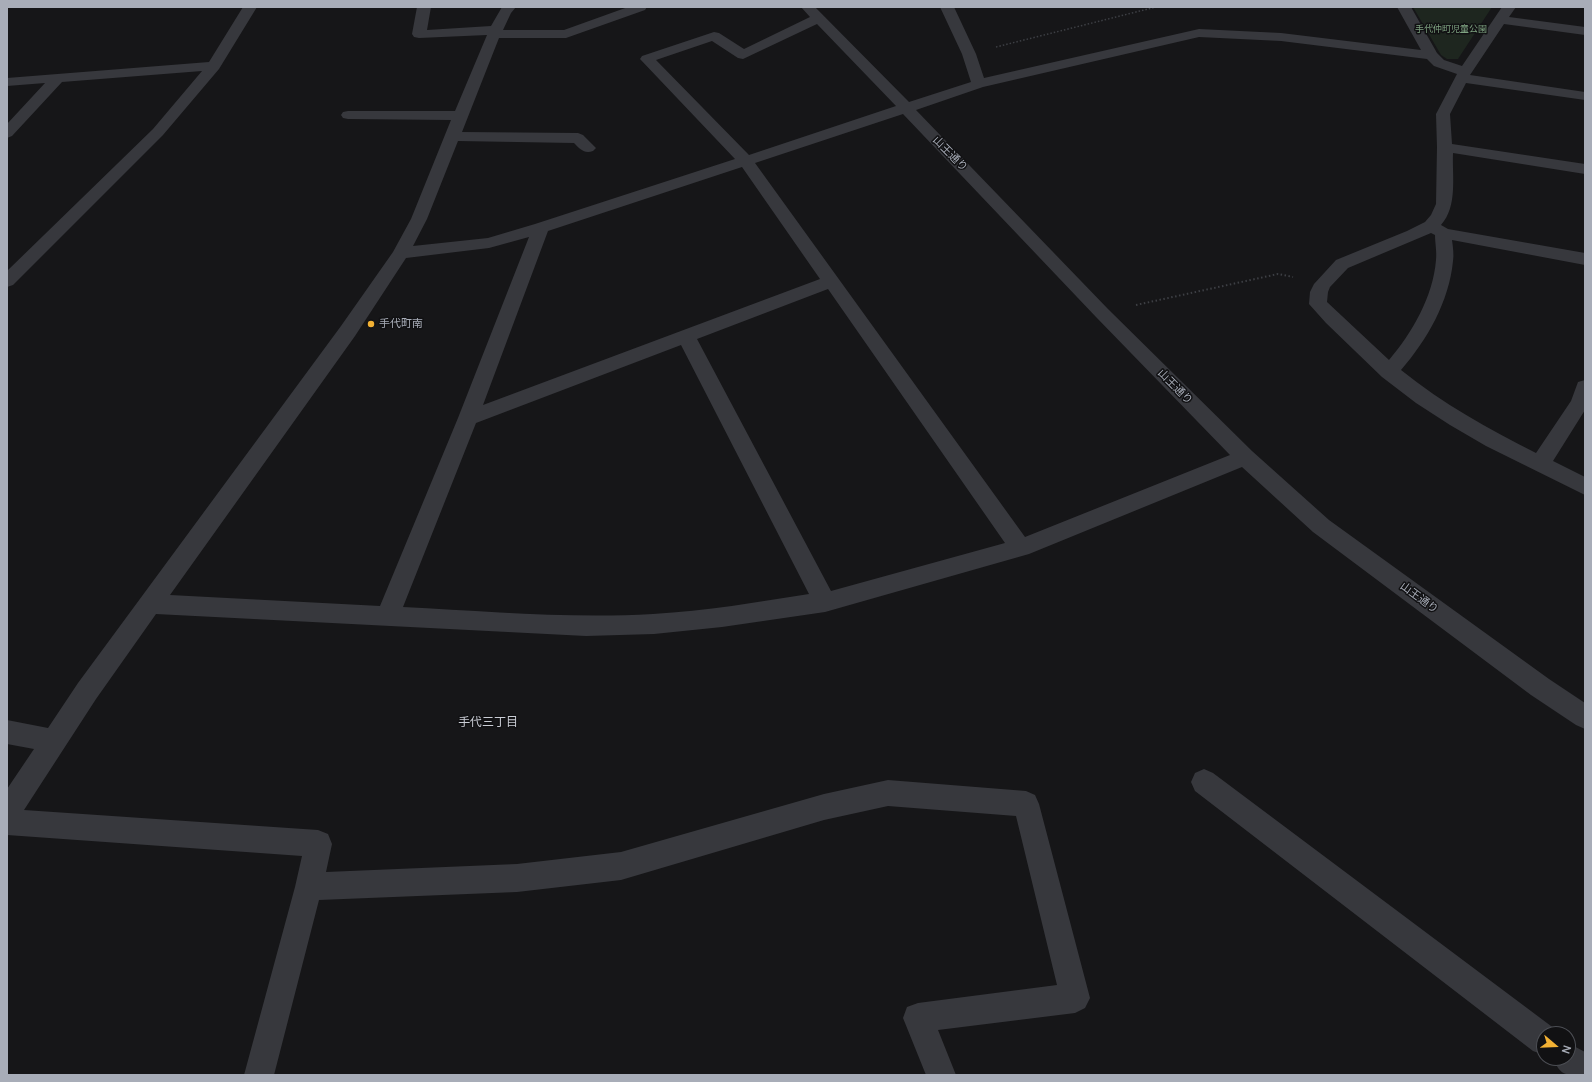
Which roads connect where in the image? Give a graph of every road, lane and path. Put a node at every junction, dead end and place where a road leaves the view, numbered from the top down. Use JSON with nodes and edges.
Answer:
{"nodes":[{"id":1,"x":250,"y":7,"type":"edge"},
{"id":2,"x":424,"y":7,"type":"edge"},
{"id":3,"x":509,"y":7,"type":"edge"},
{"id":4,"x":640,"y":7,"type":"edge"},
{"id":5,"x":947,"y":7,"type":"edge"},
{"id":6,"x":1156,"y":7,"type":"edge"},
{"id":7,"x":1404,"y":7,"type":"edge"},
{"id":8,"x":814,"y":13,"type":"edge"},
{"id":9,"x":1505,"y":13,"type":"edge"},
{"id":10,"x":1585,"y":31,"type":"edge"},
{"id":11,"x":495,"y":32,"type":"junction"},
{"id":12,"x":969,"y":54,"type":"junction"},
{"id":13,"x":1431,"y":55,"type":"junction"},
{"id":14,"x":214,"y":66,"type":"junction"},
{"id":15,"x":1463,"y":75,"type":"junction"},
{"id":16,"x":59,"y":78,"type":"junction"},
{"id":17,"x":7,"y":82,"type":"edge"},
{"id":18,"x":979,"y":84,"type":"junction"},
{"id":19,"x":1585,"y":96,"type":"edge"},
{"id":20,"x":906,"y":109,"type":"junction"},
{"id":21,"x":348,"y":115,"type":"dead end"},
{"id":22,"x":460,"y":116,"type":"junction"},
{"id":23,"x":7,"y":133,"type":"edge"},
{"id":24,"x":453,"y":136,"type":"junction"},
{"id":25,"x":1445,"y":147,"type":"junction"},
{"id":26,"x":588,"y":148,"type":"dead end"},
{"id":27,"x":746,"y":161,"type":"junction"},
{"id":28,"x":1585,"y":169,"type":"edge"},
{"id":29,"x":541,"y":228,"type":"junction"},
{"id":30,"x":1437,"y":229,"type":"junction"},
{"id":31,"x":401,"y":253,"type":"junction"},
{"id":32,"x":1585,"y":259,"type":"edge"},
{"id":33,"x":7,"y":281,"type":"edge"},
{"id":34,"x":832,"y":281,"type":"junction"},
{"id":35,"x":1323,"y":284,"type":"junction"},
{"id":36,"x":1102,"y":313,"type":"junction"},
{"id":37,"x":686,"y":336,"type":"junction"},
{"id":38,"x":1389,"y":372,"type":"junction"},
{"id":39,"x":1585,"y":387,"type":"edge"},
{"id":40,"x":468,"y":418,"type":"junction"},
{"id":41,"x":1244,"y":457,"type":"junction"},
{"id":42,"x":1540,"y":464,"type":"junction"},
{"id":43,"x":1585,"y":487,"type":"edge"},
{"id":44,"x":1021,"y":548,"type":"junction"},
{"id":45,"x":825,"y":602,"type":"junction"},
{"id":46,"x":152,"y":604,"type":"junction"},
{"id":47,"x":387,"y":617,"type":"junction"},
{"id":48,"x":1585,"y":717,"type":"edge"},
{"id":49,"x":7,"y":732,"type":"edge"},
{"id":50,"x":54,"y":741,"type":"junction"},
{"id":51,"x":1204,"y":782,"type":"dead end"},
{"id":52,"x":7,"y":812,"type":"edge"},
{"id":53,"x":7,"y":822,"type":"edge"},
{"id":54,"x":309,"y":887,"type":"junction"},
{"id":55,"x":1536,"y":1034,"type":"edge"},
{"id":56,"x":1576,"y":1064,"type":"edge"},
{"id":57,"x":1585,"y":1071,"type":"edge"},
{"id":58,"x":260,"y":1075,"type":"edge"},
{"id":59,"x":941,"y":1075,"type":"edge"}],
"edges":[{"from":1,"to":14,"type":"street"},
{"from":2,"to":11,"type":"street"},
{"from":3,"to":11,"type":"street"},
{"from":4,"to":11,"type":"street"},
{"from":5,"to":12,"type":"street"},
{"from":6,"to":12,"type":"path"},
{"from":7,"to":13,"type":"street"},
{"from":8,"to":20,"type":"street","name":"山王通り"},
{"from":8,"to":27,"type":"street"},
{"from":9,"to":10,"type":"street"},
{"from":9,"to":15,"type":"street"},
{"from":11,"to":22,"type":"street"},
{"from":12,"to":18,"type":"street"},
{"from":13,"to":15,"type":"street"},
{"from":13,"to":18,"type":"street"},
{"from":14,"to":16,"type":"street"},
{"from":14,"to":33,"type":"street"},
{"from":15,"to":19,"type":"street"},
{"from":15,"to":25,"type":"street"},
{"from":16,"to":17,"type":"street"},
{"from":16,"to":23,"type":"street"},
{"from":18,"to":20,"type":"street"},
{"from":20,"to":27,"type":"street"},
{"from":20,"to":36,"type":"street","name":"山王通り"},
{"from":21,"to":22,"type":"street"},
{"from":22,"to":24,"type":"street"},
{"from":24,"to":26,"type":"street"},
{"from":24,"to":31,"type":"street"},
{"from":25,"to":28,"type":"street"},
{"from":25,"to":30,"type":"street"},
{"from":27,"to":29,"type":"street"},
{"from":27,"to":34,"type":"street"},
{"from":29,"to":31,"type":"street"},
{"from":29,"to":40,"type":"street"},
{"from":30,"to":32,"type":"street"},
{"from":30,"to":35,"type":"street"},
{"from":30,"to":38,"type":"street"},
{"from":31,"to":46,"type":"street"},
{"from":34,"to":37,"type":"street"},
{"from":34,"to":44,"type":"street"},
{"from":35,"to":36,"type":"path"},
{"from":35,"to":38,"type":"street"},
{"from":36,"to":41,"type":"street","name":"山王通り"},
{"from":37,"to":40,"type":"street"},
{"from":37,"to":45,"type":"street"},
{"from":38,"to":42,"type":"street"},
{"from":39,"to":42,"type":"street"},
{"from":40,"to":47,"type":"street"},
{"from":41,"to":44,"type":"street"},
{"from":41,"to":48,"type":"street","name":"山王通り"},
{"from":42,"to":43,"type":"street"},
{"from":44,"to":45,"type":"street"},
{"from":45,"to":47,"type":"street"},
{"from":46,"to":47,"type":"street"},
{"from":46,"to":50,"type":"street"},
{"from":49,"to":50,"type":"street"},
{"from":50,"to":52,"type":"street"},
{"from":51,"to":55,"type":"street"},
{"from":53,"to":54,"type":"street"},
{"from":54,"to":58,"type":"street"},
{"from":54,"to":59,"type":"street"},
{"from":56,"to":57,"type":"street"}]}
